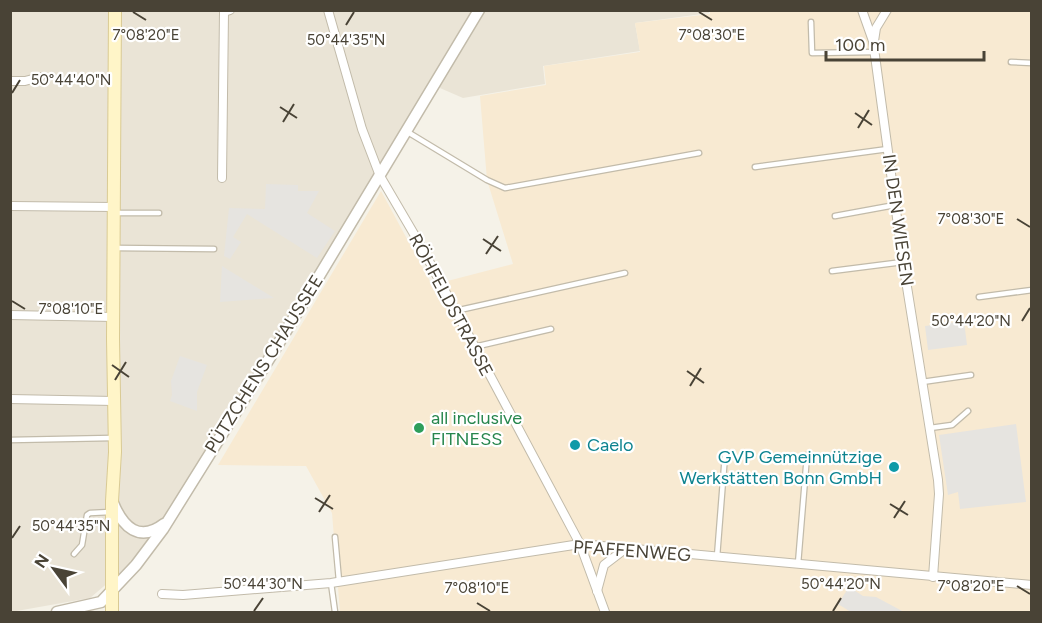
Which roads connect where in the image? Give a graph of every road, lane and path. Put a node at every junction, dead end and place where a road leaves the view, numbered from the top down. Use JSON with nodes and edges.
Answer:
{"nodes":[{"id":1,"x":115,"y":10,"type":"edge"},
{"id":2,"x":230,"y":10,"type":"edge"},
{"id":3,"x":328,"y":10,"type":"edge"},
{"id":4,"x":479,"y":10,"type":"edge"},
{"id":5,"x":862,"y":10,"type":"edge"},
{"id":6,"x":887,"y":10,"type":"edge"},
{"id":7,"x":811,"y":22,"type":"dead end"},
{"id":8,"x":873,"y":41,"type":"junction"},
{"id":9,"x":875,"y":52,"type":"junction"},
{"id":10,"x":1011,"y":62,"type":"dead end"},
{"id":11,"x":1032,"y":63,"type":"edge"},
{"id":12,"x":40,"y":77,"type":"dead end"},
{"id":13,"x":10,"y":81,"type":"edge"},
{"id":14,"x":406,"y":131,"type":"junction"},
{"id":15,"x":888,"y":149,"type":"junction"},
{"id":16,"x":699,"y":153,"type":"dead end"},
{"id":17,"x":755,"y":167,"type":"dead end"},
{"id":18,"x":380,"y":176,"type":"junction"},
{"id":19,"x":222,"y":178,"type":"dead end"},
{"id":20,"x":895,"y":205,"type":"junction"},
{"id":21,"x":10,"y":206,"type":"edge"},
{"id":22,"x":113,"y":210,"type":"junction"},
{"id":23,"x":159,"y":213,"type":"dead end"},
{"id":24,"x":835,"y":216,"type":"dead end"},
{"id":25,"x":113,"y":248,"type":"junction"},
{"id":26,"x":214,"y":249,"type":"dead end"},
{"id":27,"x":903,"y":262,"type":"junction"},
{"id":28,"x":832,"y":272,"type":"dead end"},
{"id":29,"x":625,"y":273,"type":"dead end"},
{"id":30,"x":1032,"y":290,"type":"edge"},
{"id":31,"x":979,"y":297,"type":"dead end"},
{"id":32,"x":455,"y":311,"type":"junction"},
{"id":33,"x":10,"y":315,"type":"edge"},
{"id":34,"x":113,"y":317,"type":"junction"},
{"id":35,"x":551,"y":329,"type":"dead end"},
{"id":36,"x":474,"y":347,"type":"junction"},
{"id":37,"x":971,"y":375,"type":"dead end"},
{"id":38,"x":922,"y":381,"type":"junction"},
{"id":39,"x":10,"y":399,"type":"edge"},
{"id":40,"x":114,"y":400,"type":"junction"},
{"id":41,"x":968,"y":411,"type":"dead end"},
{"id":42,"x":930,"y":428,"type":"junction"},
{"id":43,"x":115,"y":437,"type":"junction"},
{"id":44,"x":10,"y":440,"type":"edge"},
{"id":45,"x":725,"y":455,"type":"dead end"},
{"id":46,"x":807,"y":455,"type":"dead end"},
{"id":47,"x":112,"y":507,"type":"junction"},
{"id":48,"x":166,"y":522,"type":"junction"},
{"id":49,"x":335,"y":537,"type":"dead end"},
{"id":50,"x":580,"y":544,"type":"junction"},
{"id":51,"x":626,"y":549,"type":"junction"},
{"id":52,"x":74,"y":554,"type":"dead end"},
{"id":53,"x":717,"y":557,"type":"junction"},
{"id":54,"x":798,"y":564,"type":"junction"},
{"id":55,"x":933,"y":577,"type":"junction"},
{"id":56,"x":335,"y":582,"type":"junction"},
{"id":57,"x":1032,"y":585,"type":"edge"},
{"id":58,"x":597,"y":591,"type":"junction"},
{"id":59,"x":113,"y":592,"type":"junction"},
{"id":60,"x":162,"y":594,"type":"dead end"},
{"id":61,"x":57,"y":612,"type":"edge"},
{"id":62,"x":112,"y":612,"type":"edge"},
{"id":63,"x":335,"y":612,"type":"edge"},
{"id":64,"x":605,"y":612,"type":"edge"}],
"edges":[{"from":1,"to":22,"type":"main road"},
{"from":2,"to":19,"type":"street"},
{"from":3,"to":18,"type":"street","name":"RÖHFELDSTRASSE"},
{"from":4,"to":14,"type":"street","name":"PÜTZCHENS CHAUSSEE"},
{"from":5,"to":8,"type":"street","name":"IN DEN WIESEN"},
{"from":6,"to":8,"type":"street"},
{"from":7,"to":9,"type":"lane"},
{"from":8,"to":9,"type":"street","name":"IN DEN WIESEN"},
{"from":9,"to":15,"type":"street","name":"IN DEN WIESEN"},
{"from":10,"to":11,"type":"lane"},
{"from":12,"to":13,"type":"street"},
{"from":14,"to":16,"type":"lane"},
{"from":14,"to":18,"type":"street","name":"PÜTZCHENS CHAUSSEE"},
{"from":15,"to":17,"type":"lane"},
{"from":15,"to":20,"type":"street","name":"IN DEN WIESEN"},
{"from":18,"to":32,"type":"street","name":"RÖHFELDSTRASSE"},
{"from":18,"to":48,"type":"street","name":"PÜTZCHENS CHAUSSEE"},
{"from":20,"to":24,"type":"lane"},
{"from":20,"to":27,"type":"street","name":"IN DEN WIESEN"},
{"from":21,"to":22,"type":"street"},
{"from":22,"to":23,"type":"lane"},
{"from":22,"to":25,"type":"main road"},
{"from":25,"to":26,"type":"lane"},
{"from":25,"to":34,"type":"main road"},
{"from":27,"to":28,"type":"lane"},
{"from":27,"to":38,"type":"street","name":"IN DEN WIESEN"},
{"from":29,"to":32,"type":"lane"},
{"from":30,"to":31,"type":"lane"},
{"from":32,"to":36,"type":"street","name":"RÖHFELDSTRASSE"},
{"from":33,"to":34,"type":"street"},
{"from":34,"to":40,"type":"main road"},
{"from":35,"to":36,"type":"lane"},
{"from":36,"to":50,"type":"street","name":"RÖHFELDSTRASSE"},
{"from":37,"to":38,"type":"lane"},
{"from":38,"to":42,"type":"street","name":"IN DEN WIESEN"},
{"from":39,"to":40,"type":"street"},
{"from":40,"to":43,"type":"main road"},
{"from":41,"to":42,"type":"lane"},
{"from":42,"to":55,"type":"street","name":"IN DEN WIESEN"},
{"from":43,"to":44,"type":"lane"},
{"from":43,"to":47,"type":"main road"},
{"from":45,"to":53,"type":"lane"},
{"from":46,"to":54,"type":"lane"},
{"from":47,"to":48,"type":"street"},
{"from":47,"to":52,"type":"lane"},
{"from":47,"to":59,"type":"main road"},
{"from":48,"to":59,"type":"street","name":"PÜTZCHENS CHAUSSEE"},
{"from":49,"to":56,"type":"lane"},
{"from":50,"to":51,"type":"street","name":"PFAFFENWEG"},
{"from":50,"to":56,"type":"street","name":"PFAFFENWEG"},
{"from":50,"to":58,"type":"street","name":"RÖHFELDSTRASSE"},
{"from":51,"to":53,"type":"street","name":"PFAFFENWEG"},
{"from":51,"to":58,"type":"street"},
{"from":53,"to":54,"type":"street","name":"PFAFFENWEG"},
{"from":54,"to":55,"type":"street","name":"PFAFFENWEG"},
{"from":55,"to":57,"type":"street","name":"PFAFFENWEG"},
{"from":56,"to":60,"type":"street","name":"PFAFFENWEG"},
{"from":56,"to":63,"type":"lane"},
{"from":58,"to":64,"type":"street","name":"RÖHFELDSTRASSE"},
{"from":59,"to":61,"type":"street"},
{"from":59,"to":62,"type":"main road"}]}
